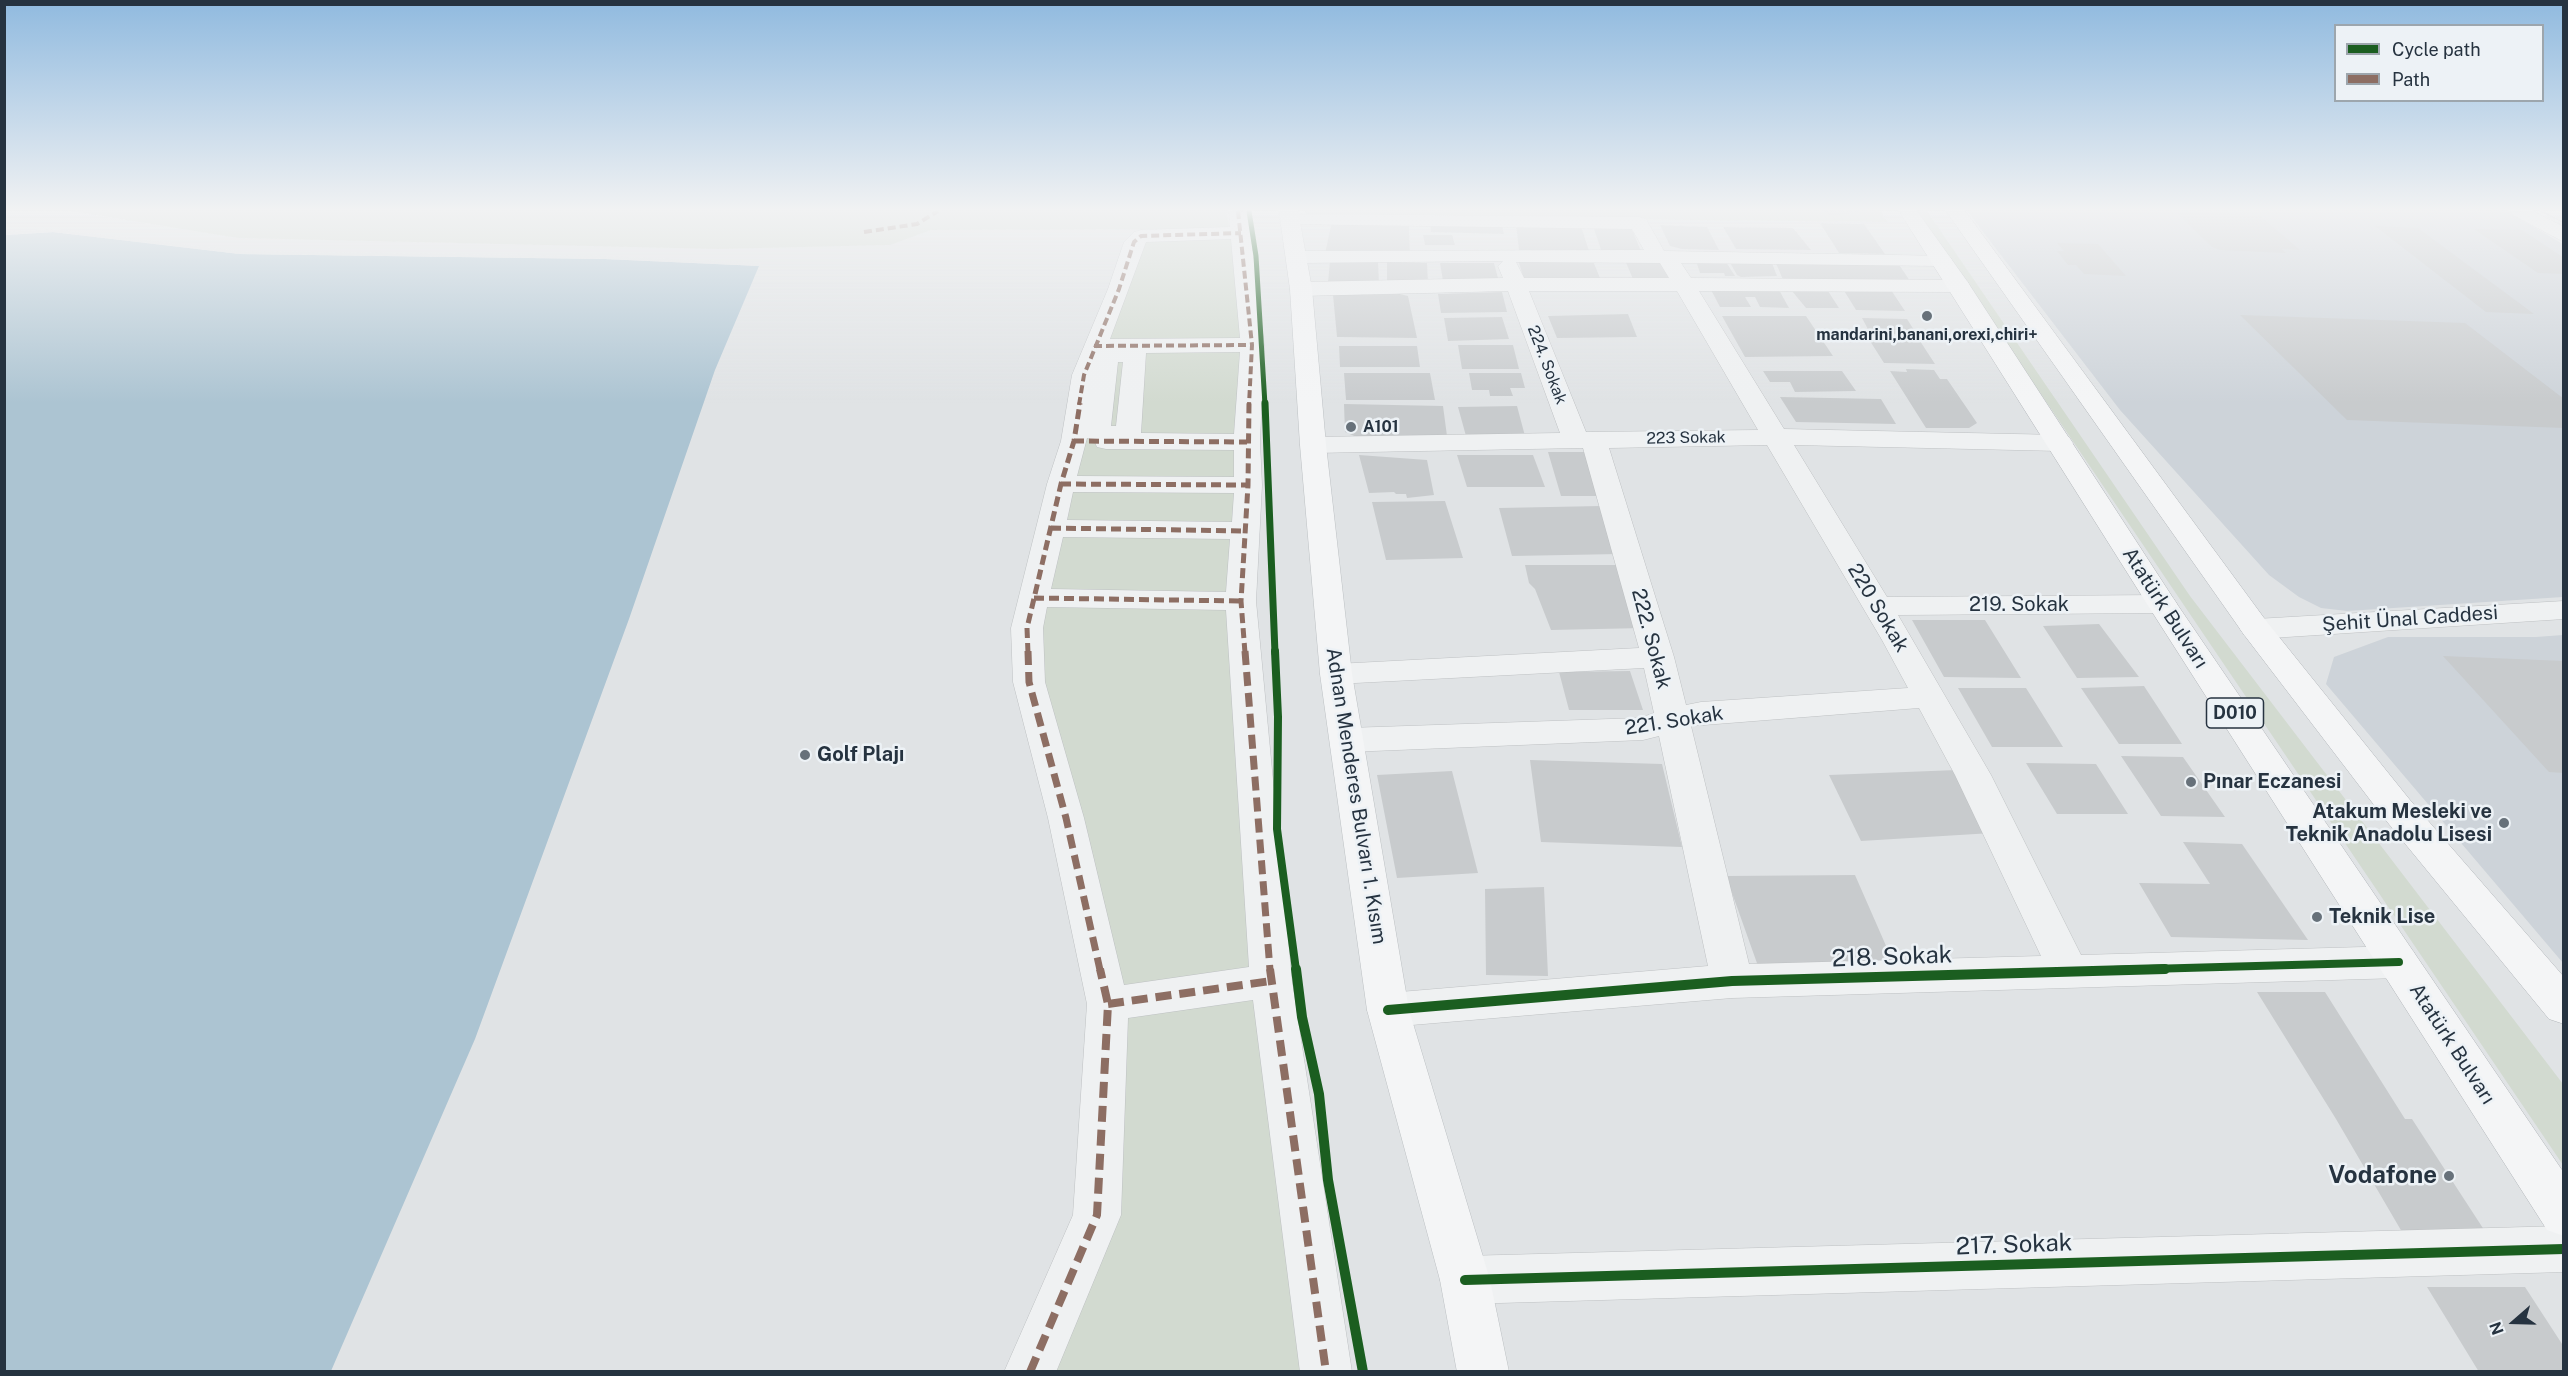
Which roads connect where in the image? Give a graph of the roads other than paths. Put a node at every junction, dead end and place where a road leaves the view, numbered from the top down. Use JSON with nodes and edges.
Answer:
{"nodes":[{"id":1,"x":1123,"y":275,"type":"edge"},
{"id":2,"x":1245,"y":275,"type":"edge"},
{"id":3,"x":1299,"y":275,"type":"edge"},
{"id":4,"x":1343,"y":275,"type":"edge"},
{"id":5,"x":1513,"y":275,"type":"edge"},
{"id":6,"x":1676,"y":275,"type":"edge"},
{"id":7,"x":1902,"y":275,"type":"edge"},
{"id":8,"x":1952,"y":275,"type":"edge"},
{"id":9,"x":2001,"y":275,"type":"edge"},
{"id":10,"x":1516,"y":284,"type":"junction"},
{"id":11,"x":1684,"y":285,"type":"junction"},
{"id":12,"x":1252,"y":345,"type":"junction"},
{"id":13,"x":1094,"y":346,"type":"junction"},
{"id":14,"x":1130,"y":351,"type":"junction"},
{"id":15,"x":1113,"y":437,"type":"junction"},
{"id":16,"x":1776,"y":437,"type":"junction"},
{"id":17,"x":1585,"y":440,"type":"junction"},
{"id":18,"x":1074,"y":441,"type":"junction"},
{"id":19,"x":1247,"y":442,"type":"junction"},
{"id":20,"x":2060,"y":443,"type":"junction"},
{"id":21,"x":1312,"y":446,"type":"junction"},
{"id":22,"x":1061,"y":484,"type":"junction"},
{"id":23,"x":1248,"y":485,"type":"junction"},
{"id":24,"x":1051,"y":528,"type":"junction"},
{"id":25,"x":1245,"y":531,"type":"junction"},
{"id":26,"x":1034,"y":598,"type":"junction"},
{"id":27,"x":1241,"y":601,"type":"junction"},
{"id":28,"x":2162,"y":604,"type":"junction"},
{"id":29,"x":1877,"y":606,"type":"junction"},
{"id":30,"x":2564,"y":610,"type":"edge"},
{"id":31,"x":2256,"y":629,"type":"junction"},
{"id":32,"x":1658,"y":657,"type":"junction"},
{"id":33,"x":1336,"y":674,"type":"junction"},
{"id":34,"x":1929,"y":697,"type":"junction"},
{"id":35,"x":1671,"y":720,"type":"junction"},
{"id":36,"x":1348,"y":740,"type":"junction"},
{"id":37,"x":2399,"y":962,"type":"junction"},
{"id":38,"x":2068,"y":970,"type":"junction"},
{"id":39,"x":1271,"y":981,"type":"junction"},
{"id":40,"x":1732,"y":981,"type":"junction"},
{"id":41,"x":1108,"y":1004,"type":"junction"},
{"id":42,"x":2564,"y":1007,"type":"edge"},
{"id":43,"x":1388,"y":1010,"type":"junction"},
{"id":44,"x":2564,"y":1214,"type":"edge"},
{"id":45,"x":2564,"y":1249,"type":"edge"},
{"id":46,"x":1465,"y":1280,"type":"junction"},
{"id":47,"x":1030,"y":1371,"type":"edge"},
{"id":48,"x":1326,"y":1371,"type":"edge"},
{"id":49,"x":1483,"y":1371,"type":"edge"}],
"edges":[{"from":1,"to":13,"type":"street"},
{"from":2,"to":12,"type":"street"},
{"from":3,"to":21,"type":"main road","name":"Adnan Menderes Bulvarı 1. Kısım"},
{"from":4,"to":10,"type":"street"},
{"from":5,"to":10,"type":"street","name":"224. Sokak"},
{"from":6,"to":11,"type":"street","name":"220 Sokak"},
{"from":7,"to":11,"type":"street"},
{"from":8,"to":20,"type":"main road","name":"Atatürk Bulvarı","number":"D010"},
{"from":9,"to":31,"type":"main road"},
{"from":10,"to":11,"type":"street"},
{"from":10,"to":17,"type":"street","name":"224. Sokak"},
{"from":11,"to":16,"type":"street","name":"220 Sokak"},
{"from":12,"to":14,"type":"street"},
{"from":12,"to":19,"type":"street"},
{"from":13,"to":14,"type":"street"},
{"from":13,"to":18,"type":"street"},
{"from":14,"to":15,"type":"street"},
{"from":15,"to":18,"type":"street"},
{"from":15,"to":19,"type":"street"},
{"from":16,"to":17,"type":"street","name":"223 Sokak"},
{"from":16,"to":20,"type":"street","name":"223 Sokak"},
{"from":16,"to":29,"type":"street","name":"220 Sokak"},
{"from":17,"to":21,"type":"street","name":"223 Sokak"},
{"from":17,"to":32,"type":"street","name":"222. Sokak"},
{"from":18,"to":22,"type":"street"},
{"from":19,"to":23,"type":"street"},
{"from":20,"to":28,"type":"main road","name":"Atatürk Bulvarı","number":"D010"},
{"from":21,"to":33,"type":"main road","name":"Adnan Menderes Bulvarı 1. Kısım"},
{"from":22,"to":23,"type":"street"},
{"from":22,"to":24,"type":"street"},
{"from":23,"to":25,"type":"street"},
{"from":24,"to":25,"type":"street"},
{"from":24,"to":26,"type":"street"},
{"from":25,"to":27,"type":"street"},
{"from":26,"to":27,"type":"street"},
{"from":26,"to":41,"type":"street"},
{"from":27,"to":39,"type":"street"},
{"from":28,"to":29,"type":"street","name":"219. Sokak"},
{"from":28,"to":37,"type":"main road","name":"Atatürk Bulvarı","number":"D010"},
{"from":29,"to":34,"type":"street","name":"220 Sokak"},
{"from":30,"to":31,"type":"street","name":"Şehit Ünal Caddesi"},
{"from":31,"to":42,"type":"main road"},
{"from":32,"to":33,"type":"street"},
{"from":32,"to":35,"type":"street","name":"222. Sokak"},
{"from":33,"to":36,"type":"main road","name":"Adnan Menderes Bulvarı 1. Kısım"},
{"from":34,"to":35,"type":"street","name":"221. Sokak"},
{"from":34,"to":38,"type":"street","name":"220 Sokak"},
{"from":35,"to":36,"type":"street","name":"221. Sokak"},
{"from":35,"to":40,"type":"street","name":"222. Sokak"},
{"from":36,"to":43,"type":"main road","name":"Adnan Menderes Bulvarı 1. Kısım"},
{"from":37,"to":38,"type":"street","name":"218. Sokak"},
{"from":37,"to":44,"type":"main road","name":"Atatürk Bulvarı","number":"D010"},
{"from":38,"to":40,"type":"street","name":"218. Sokak"},
{"from":39,"to":41,"type":"street"},
{"from":39,"to":48,"type":"street"},
{"from":40,"to":43,"type":"street","name":"218. Sokak"},
{"from":41,"to":47,"type":"street"},
{"from":43,"to":46,"type":"main road","name":"Adnan Menderes Bulvarı 1. Kısım"},
{"from":45,"to":46,"type":"street","name":"217. Sokak"},
{"from":46,"to":49,"type":"main road","name":"Adnan Menderes Bulvarı 1. Kısım"}]}
